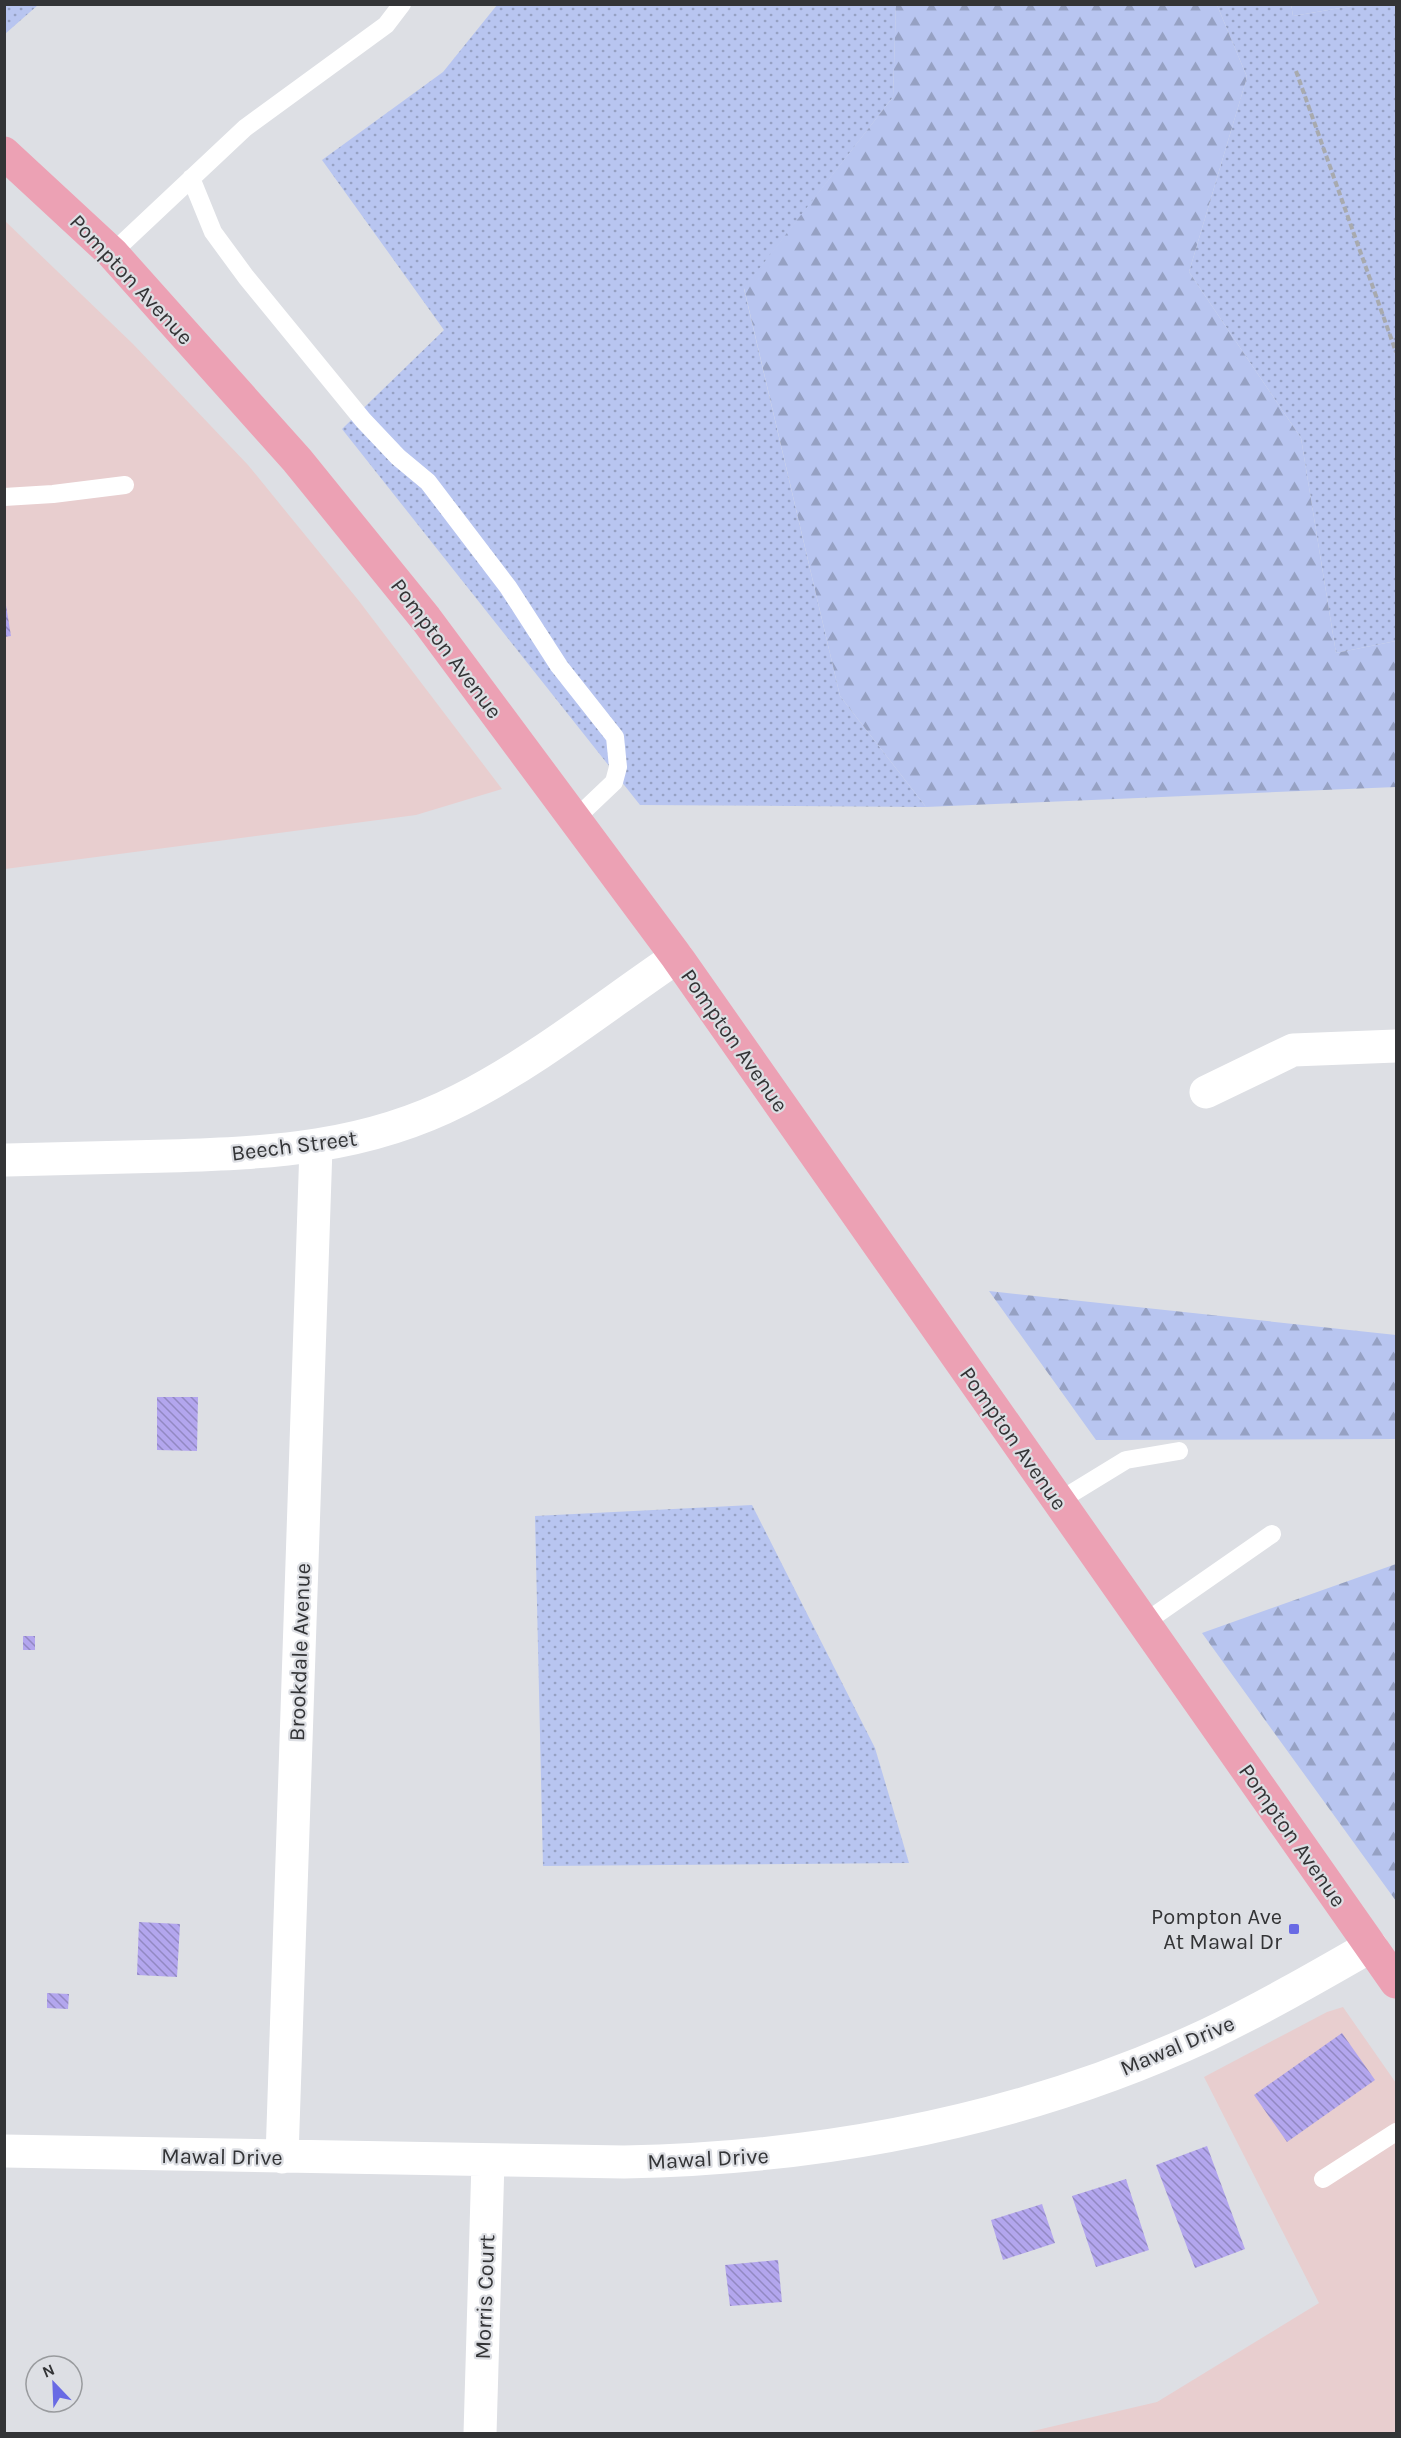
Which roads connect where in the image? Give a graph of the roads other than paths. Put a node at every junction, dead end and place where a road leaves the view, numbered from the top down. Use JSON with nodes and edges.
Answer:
{"nodes":[{"id":1,"x":402,"y":4,"type":"edge"},
{"id":2,"x":4,"y":153,"type":"edge"},
{"id":3,"x":191,"y":178,"type":"junction"},
{"id":4,"x":112,"y":253,"type":"junction"},
{"id":5,"x":125,"y":485,"type":"dead end"},
{"id":6,"x":4,"y":497,"type":"edge"},
{"id":7,"x":574,"y":820,"type":"junction"},
{"id":8,"x":677,"y":957,"type":"junction"},
{"id":9,"x":1396,"y":1046,"type":"edge"},
{"id":10,"x":1206,"y":1092,"type":"dead end"},
{"id":11,"x":316,"y":1147,"type":"junction"},
{"id":12,"x":4,"y":1160,"type":"edge"},
{"id":13,"x":1179,"y":1450,"type":"dead end"},
{"id":14,"x":1059,"y":1501,"type":"junction"},
{"id":15,"x":1272,"y":1534,"type":"dead end"},
{"id":16,"x":1144,"y":1623,"type":"junction"},
{"id":17,"x":1371,"y":1946,"type":"junction"},
{"id":18,"x":1396,"y":1982,"type":"edge"},
{"id":19,"x":1396,"y":2132,"type":"edge"},
{"id":20,"x":4,"y":2151,"type":"edge"},
{"id":21,"x":282,"y":2157,"type":"junction"},
{"id":22,"x":488,"y":2161,"type":"junction"},
{"id":23,"x":1323,"y":2179,"type":"dead end"},
{"id":24,"x":480,"y":2433,"type":"edge"}],
"edges":[{"from":1,"to":3,"type":"lane"},
{"from":2,"to":4,"type":"main road","name":"Pompton Avenue"},
{"from":3,"to":4,"type":"lane"},
{"from":3,"to":7,"type":"lane"},
{"from":4,"to":7,"type":"main road","name":"Pompton Avenue"},
{"from":5,"to":6,"type":"lane"},
{"from":7,"to":8,"type":"main road","name":"Pompton Avenue"},
{"from":8,"to":11,"type":"street","name":"Beech Street"},
{"from":8,"to":14,"type":"main road","name":"Pompton Avenue"},
{"from":9,"to":10,"type":"street"},
{"from":11,"to":12,"type":"street","name":"Beech Street"},
{"from":11,"to":21,"type":"street","name":"Brookdale Avenue"},
{"from":13,"to":14,"type":"lane"},
{"from":14,"to":16,"type":"main road","name":"Pompton Avenue"},
{"from":15,"to":16,"type":"lane"},
{"from":16,"to":17,"type":"main road","name":"Pompton Avenue"},
{"from":17,"to":18,"type":"main road","name":"Pompton Avenue"},
{"from":17,"to":22,"type":"street","name":"Mawal Drive"},
{"from":19,"to":23,"type":"lane"},
{"from":20,"to":21,"type":"street","name":"Mawal Drive"},
{"from":21,"to":22,"type":"street","name":"Mawal Drive"},
{"from":22,"to":24,"type":"street","name":"Morris Court"}]}
